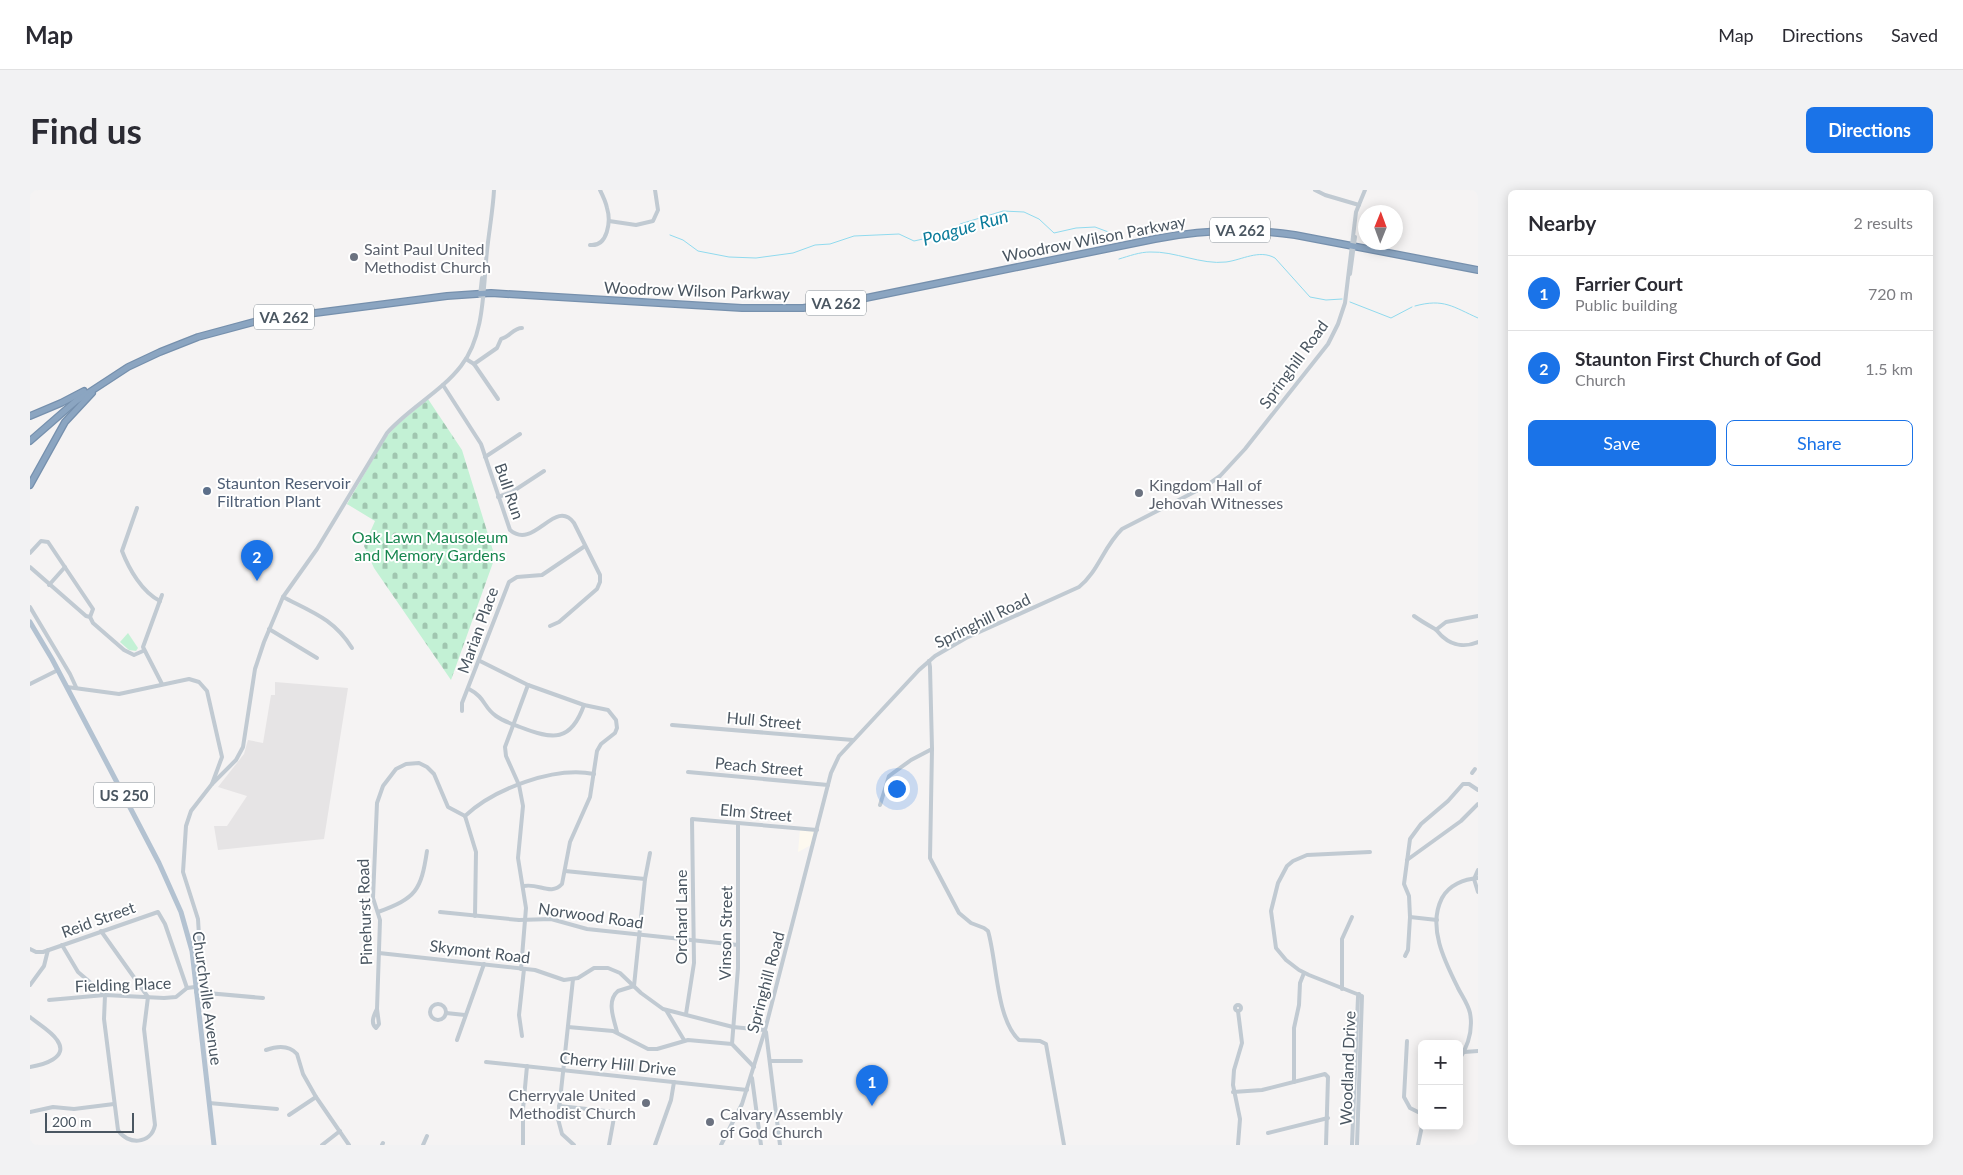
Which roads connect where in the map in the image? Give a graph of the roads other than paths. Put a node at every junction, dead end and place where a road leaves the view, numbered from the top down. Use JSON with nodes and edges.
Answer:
{"nodes":[{"id":1,"x":494,"y":190,"type":"edge"},
{"id":2,"x":600,"y":190,"type":"edge"},
{"id":3,"x":655,"y":190,"type":"edge"},
{"id":4,"x":1315,"y":190,"type":"edge"},
{"id":5,"x":1365,"y":190,"type":"edge"},
{"id":6,"x":1359,"y":205,"type":"joint"},
{"id":7,"x":1358,"y":207,"type":"edge"},
{"id":8,"x":609,"y":221,"type":"junction"},
{"id":9,"x":590,"y":245,"type":"dead end"},
{"id":10,"x":1352,"y":246,"type":"junction"},
{"id":11,"x":1478,"y":270,"type":"edge"},
{"id":12,"x":481,"y":294,"type":"junction"},
{"id":13,"x":522,"y":328,"type":"dead end"},
{"id":14,"x":466,"y":359,"type":"junction"},
{"id":15,"x":474,"y":364,"type":"junction"},
{"id":16,"x":127,"y":368,"type":"junction"},
{"id":17,"x":443,"y":385,"type":"junction"},
{"id":18,"x":498,"y":399,"type":"dead end"},
{"id":19,"x":30,"y":416,"type":"edge"},
{"id":20,"x":520,"y":434,"type":"dead end"},
{"id":21,"x":30,"y":441,"type":"edge"},
{"id":22,"x":485,"y":457,"type":"junction"},
{"id":23,"x":544,"y":471,"type":"dead end"},
{"id":24,"x":30,"y":484,"type":"edge"},
{"id":25,"x":498,"y":497,"type":"junction"},
{"id":26,"x":137,"y":508,"type":"dead end"},
{"id":27,"x":585,"y":546,"type":"junction"},
{"id":28,"x":30,"y":553,"type":"edge"},
{"id":29,"x":65,"y":567,"type":"junction"},
{"id":30,"x":30,"y":568,"type":"edge"},
{"id":31,"x":50,"y":585,"type":"junction"},
{"id":32,"x":162,"y":595,"type":"dead end"},
{"id":33,"x":283,"y":597,"type":"junction"},
{"id":34,"x":160,"y":601,"type":"junction"},
{"id":35,"x":30,"y":607,"type":"edge"},
{"id":36,"x":1414,"y":616,"type":"dead end"},
{"id":37,"x":1478,"y":616,"type":"edge"},
{"id":38,"x":90,"y":617,"type":"junction"},
{"id":39,"x":30,"y":622,"type":"edge"},
{"id":40,"x":550,"y":626,"type":"dead end"},
{"id":41,"x":269,"y":629,"type":"junction"},
{"id":42,"x":1437,"y":629,"type":"junction"},
{"id":43,"x":1478,"y":642,"type":"edge"},
{"id":44,"x":352,"y":648,"type":"dead end"},
{"id":45,"x":143,"y":651,"type":"junction"},
{"id":46,"x":317,"y":658,"type":"dead end"},
{"id":47,"x":480,"y":661,"type":"junction"},
{"id":48,"x":929,"y":661,"type":"junction"},
{"id":49,"x":58,"y":670,"type":"junction"},
{"id":50,"x":30,"y":684,"type":"edge"},
{"id":51,"x":162,"y":684,"type":"junction"},
{"id":52,"x":528,"y":685,"type":"junction"},
{"id":53,"x":67,"y":688,"type":"junction"},
{"id":54,"x":76,"y":688,"type":"junction"},
{"id":55,"x":469,"y":689,"type":"junction"},
{"id":56,"x":584,"y":705,"type":"junction"},
{"id":57,"x":462,"y":712,"type":"dead end"},
{"id":58,"x":513,"y":724,"type":"junction"},
{"id":59,"x":672,"y":725,"type":"dead end"},
{"id":60,"x":853,"y":740,"type":"junction"},
{"id":61,"x":932,"y":749,"type":"junction"},
{"id":62,"x":688,"y":772,"type":"dead end"},
{"id":63,"x":594,"y":774,"type":"junction"},
{"id":64,"x":212,"y":784,"type":"junction"},
{"id":65,"x":519,"y":785,"type":"junction"},
{"id":66,"x":828,"y":785,"type":"junction"},
{"id":67,"x":1478,"y":790,"type":"edge"},
{"id":68,"x":1478,"y":804,"type":"edge"},
{"id":69,"x":880,"y":805,"type":"dead end"},
{"id":70,"x":464,"y":816,"type":"junction"},
{"id":71,"x":692,"y":819,"type":"joint"},
{"id":72,"x":738,"y":823,"type":"junction"},
{"id":73,"x":817,"y":830,"type":"junction"},
{"id":74,"x":427,"y":851,"type":"dead end"},
{"id":75,"x":1370,"y":852,"type":"dead end"},
{"id":76,"x":650,"y":854,"type":"dead end"},
{"id":77,"x":1407,"y":860,"type":"junction"},
{"id":78,"x":1478,"y":870,"type":"edge"},
{"id":79,"x":565,"y":871,"type":"junction"},
{"id":80,"x":645,"y":878,"type":"junction"},
{"id":81,"x":1476,"y":879,"type":"edge"},
{"id":82,"x":524,"y":886,"type":"junction"},
{"id":83,"x":1478,"y":892,"type":"edge"},
{"id":84,"x":378,"y":912,"type":"junction"},
{"id":85,"x":440,"y":912,"type":"dead end"},
{"id":86,"x":475,"y":916,"type":"junction"},
{"id":87,"x":1352,"y":917,"type":"dead end"},
{"id":88,"x":1410,"y":917,"type":"junction"},
{"id":89,"x":525,"y":920,"type":"junction"},
{"id":90,"x":1436,"y":920,"type":"junction"},
{"id":91,"x":100,"y":931,"type":"junction"},
{"id":92,"x":638,"y":935,"type":"junction"},
{"id":93,"x":693,"y":940,"type":"junction"},
{"id":94,"x":62,"y":945,"type":"junction"},
{"id":95,"x":738,"y":945,"type":"junction"},
{"id":96,"x":30,"y":949,"type":"edge"},
{"id":97,"x":48,"y":950,"type":"junction"},
{"id":98,"x":199,"y":950,"type":"junction"},
{"id":99,"x":192,"y":951,"type":"junction"},
{"id":100,"x":379,"y":953,"type":"junction"},
{"id":101,"x":1405,"y":956,"type":"dead end"},
{"id":102,"x":484,"y":964,"type":"junction"},
{"id":103,"x":522,"y":969,"type":"junction"},
{"id":104,"x":1304,"y":973,"type":"junction"},
{"id":105,"x":194,"y":977,"type":"junction"},
{"id":106,"x":573,"y":979,"type":"junction"},
{"id":107,"x":30,"y":984,"type":"edge"},
{"id":108,"x":634,"y":986,"type":"junction"},
{"id":109,"x":187,"y":988,"type":"junction"},
{"id":110,"x":1342,"y":989,"type":"junction"},
{"id":111,"x":196,"y":990,"type":"junction"},
{"id":112,"x":1360,"y":994,"type":"junction"},
{"id":113,"x":105,"y":995,"type":"junction"},
{"id":114,"x":148,"y":997,"type":"junction"},
{"id":115,"x":263,"y":998,"type":"dead end"},
{"id":116,"x":49,"y":1000,"type":"dead end"},
{"id":117,"x":377,"y":1010,"type":"dead end"},
{"id":118,"x":666,"y":1010,"type":"junction"},
{"id":119,"x":1238,"y":1011,"type":"dead end"},
{"id":120,"x":446,"y":1013,"type":"junction"},
{"id":121,"x":686,"y":1014,"type":"junction"},
{"id":122,"x":465,"y":1015,"type":"junction"},
{"id":123,"x":30,"y":1017,"type":"edge"},
{"id":124,"x":568,"y":1027,"type":"junction"},
{"id":125,"x":733,"y":1027,"type":"junction"},
{"id":126,"x":766,"y":1030,"type":"junction"},
{"id":127,"x":617,"y":1032,"type":"junction"},
{"id":128,"x":522,"y":1036,"type":"dead end"},
{"id":129,"x":456,"y":1040,"type":"dead end"},
{"id":130,"x":684,"y":1040,"type":"junction"},
{"id":131,"x":1407,"y":1041,"type":"dead end"},
{"id":132,"x":732,"y":1044,"type":"junction"},
{"id":133,"x":266,"y":1050,"type":"dead end"},
{"id":134,"x":1478,"y":1051,"type":"edge"},
{"id":135,"x":1464,"y":1052,"type":"joint"},
{"id":136,"x":770,"y":1061,"type":"junction"},
{"id":137,"x":486,"y":1062,"type":"dead end"},
{"id":138,"x":801,"y":1062,"type":"dead end"},
{"id":139,"x":527,"y":1066,"type":"junction"},
{"id":140,"x":754,"y":1066,"type":"junction"},
{"id":141,"x":30,"y":1067,"type":"edge"},
{"id":142,"x":563,"y":1070,"type":"junction"},
{"id":143,"x":751,"y":1075,"type":"junction"},
{"id":144,"x":674,"y":1082,"type":"junction"},
{"id":145,"x":1294,"y":1082,"type":"junction"},
{"id":146,"x":747,"y":1090,"type":"junction"},
{"id":147,"x":1233,"y":1092,"type":"junction"},
{"id":148,"x":316,"y":1097,"type":"junction"},
{"id":149,"x":209,"y":1103,"type":"junction"},
{"id":150,"x":114,"y":1104,"type":"junction"},
{"id":151,"x":559,"y":1106,"type":"junction"},
{"id":152,"x":277,"y":1109,"type":"dead end"},
{"id":153,"x":30,"y":1112,"type":"edge"},
{"id":154,"x":1418,"y":1112,"type":"edge"},
{"id":155,"x":289,"y":1115,"type":"dead end"},
{"id":156,"x":1328,"y":1118,"type":"junction"},
{"id":157,"x":1421,"y":1130,"type":"edge"},
{"id":158,"x":340,"y":1131,"type":"junction"},
{"id":159,"x":1268,"y":1133,"type":"dead end"},
{"id":160,"x":427,"y":1136,"type":"dead end"},
{"id":161,"x":214,"y":1145,"type":"edge"},
{"id":162,"x":322,"y":1145,"type":"edge"},
{"id":163,"x":349,"y":1145,"type":"edge"},
{"id":164,"x":423,"y":1145,"type":"edge"},
{"id":165,"x":523,"y":1145,"type":"edge"},
{"id":166,"x":574,"y":1145,"type":"edge"},
{"id":167,"x":609,"y":1145,"type":"edge"},
{"id":168,"x":655,"y":1145,"type":"edge"},
{"id":169,"x":721,"y":1145,"type":"edge"},
{"id":170,"x":761,"y":1145,"type":"edge"},
{"id":171,"x":780,"y":1145,"type":"edge"},
{"id":172,"x":1064,"y":1145,"type":"edge"},
{"id":173,"x":1238,"y":1145,"type":"edge"},
{"id":174,"x":1326,"y":1145,"type":"edge"},
{"id":175,"x":1352,"y":1145,"type":"edge"},
{"id":176,"x":1357,"y":1145,"type":"edge"},
{"id":177,"x":1418,"y":1145,"type":"edge"}],
"edges":[{"from":1,"to":12,"type":"street"},
{"from":2,"to":8,"type":"street"},
{"from":3,"to":8,"type":"street"},
{"from":4,"to":6,"type":"street"},
{"from":5,"to":6,"type":"street","name":"Springhill Road"},
{"from":7,"to":10,"type":"street","name":"Springhill Road"},
{"from":8,"to":9,"type":"street"},
{"from":10,"to":11,"type":"highway","name":"Woodrow Wilson Parkway","number":"VA 262"},
{"from":10,"to":12,"type":"highway","name":"Woodrow Wilson Parkway","number":"VA 262"},
{"from":10,"to":48,"type":"street","name":"Springhill Road"},
{"from":12,"to":14,"type":"street"},
{"from":12,"to":16,"type":"highway","name":"Woodrow Wilson Parkway","number":"VA 262"},
{"from":13,"to":15,"type":"street"},
{"from":14,"to":15,"type":"street"},
{"from":14,"to":17,"type":"street"},
{"from":15,"to":18,"type":"street"},
{"from":16,"to":19,"type":"highway"},
{"from":16,"to":21,"type":"highway","name":"Woodrow Wilson Parkway","number":"VA 262"},
{"from":16,"to":24,"type":"highway"},
{"from":17,"to":22,"type":"street","name":"Bull Run"},
{"from":17,"to":33,"type":"street"},
{"from":20,"to":22,"type":"street"},
{"from":22,"to":25,"type":"street","name":"Bull Run"},
{"from":23,"to":25,"type":"street"},
{"from":25,"to":27,"type":"street","name":"Bull Run"},
{"from":26,"to":34,"type":"street"},
{"from":27,"to":40,"type":"street","name":"Bull Run"},
{"from":27,"to":47,"type":"street","name":"Marian Place"},
{"from":28,"to":29,"type":"street"},
{"from":29,"to":31,"type":"street"},
{"from":29,"to":38,"type":"street"},
{"from":30,"to":31,"type":"street"},
{"from":31,"to":38,"type":"street"},
{"from":32,"to":34,"type":"street"},
{"from":33,"to":41,"type":"street"},
{"from":33,"to":44,"type":"street"},
{"from":34,"to":45,"type":"street"},
{"from":35,"to":54,"type":"street"},
{"from":36,"to":42,"type":"street"},
{"from":37,"to":42,"type":"street"},
{"from":38,"to":45,"type":"street"},
{"from":39,"to":49,"type":"main road","name":"Churchville Avenue","number":"US 250"},
{"from":41,"to":46,"type":"street"},
{"from":41,"to":64,"type":"street"},
{"from":42,"to":43,"type":"street"},
{"from":45,"to":51,"type":"street"},
{"from":47,"to":52,"type":"street"},
{"from":47,"to":55,"type":"street","name":"Marian Place"},
{"from":48,"to":60,"type":"street","name":"Springhill Road"},
{"from":48,"to":61,"type":"street"},
{"from":49,"to":50,"type":"street"},
{"from":49,"to":53,"type":"main road","name":"Churchville Avenue","number":"US 250"},
{"from":51,"to":54,"type":"street"},
{"from":51,"to":64,"type":"street"},
{"from":52,"to":56,"type":"street"},
{"from":52,"to":58,"type":"street"},
{"from":53,"to":54,"type":"street"},
{"from":53,"to":99,"type":"main road","name":"Churchville Avenue","number":"US 250"},
{"from":55,"to":57,"type":"street","name":"Marian Place"},
{"from":55,"to":58,"type":"street"},
{"from":56,"to":58,"type":"street"},
{"from":56,"to":63,"type":"street"},
{"from":58,"to":65,"type":"street"},
{"from":59,"to":60,"type":"street","name":"Hull Street"},
{"from":60,"to":66,"type":"street","name":"Springhill Road"},
{"from":61,"to":69,"type":"street"},
{"from":61,"to":172,"type":"street"},
{"from":62,"to":66,"type":"street","name":"Peach Street"},
{"from":63,"to":65,"type":"street"},
{"from":63,"to":79,"type":"street"},
{"from":64,"to":98,"type":"street"},
{"from":65,"to":70,"type":"street"},
{"from":65,"to":82,"type":"street"},
{"from":66,"to":73,"type":"street","name":"Springhill Road"},
{"from":67,"to":77,"type":"street"},
{"from":68,"to":77,"type":"street"},
{"from":70,"to":84,"type":"street","name":"Pinehurst Road"},
{"from":70,"to":86,"type":"street"},
{"from":71,"to":72,"type":"street","name":"Elm Street"},
{"from":71,"to":93,"type":"street","name":"Orchard Lane"},
{"from":72,"to":73,"type":"street","name":"Elm Street"},
{"from":72,"to":95,"type":"street","name":"Vinson Street"},
{"from":73,"to":126,"type":"street","name":"Springhill Road"},
{"from":74,"to":84,"type":"street"},
{"from":75,"to":104,"type":"street","name":"Woodland Drive"},
{"from":76,"to":80,"type":"street"},
{"from":77,"to":88,"type":"street"},
{"from":78,"to":81,"type":"street"},
{"from":79,"to":80,"type":"street"},
{"from":79,"to":82,"type":"street"},
{"from":80,"to":92,"type":"street"},
{"from":81,"to":83,"type":"street"},
{"from":81,"to":90,"type":"street"},
{"from":82,"to":89,"type":"street"},
{"from":84,"to":100,"type":"street","name":"Pinehurst Road"},
{"from":85,"to":86,"type":"street","name":"Norwood Road"},
{"from":86,"to":89,"type":"street","name":"Norwood Road"},
{"from":87,"to":110,"type":"street"},
{"from":88,"to":90,"type":"street"},
{"from":88,"to":101,"type":"street"},
{"from":89,"to":92,"type":"street","name":"Norwood Road"},
{"from":89,"to":103,"type":"street"},
{"from":90,"to":135,"type":"street"},
{"from":91,"to":94,"type":"street","name":"Reid Street"},
{"from":91,"to":109,"type":"street","name":"Reid Street"},
{"from":91,"to":114,"type":"street"},
{"from":92,"to":93,"type":"street","name":"Norwood Road"},
{"from":92,"to":108,"type":"street"},
{"from":93,"to":95,"type":"street","name":"Norwood Road"},
{"from":93,"to":121,"type":"street","name":"Orchard Lane"},
{"from":94,"to":97,"type":"street","name":"Reid Street"},
{"from":94,"to":113,"type":"street"},
{"from":95,"to":125,"type":"street","name":"Vinson Street"},
{"from":96,"to":97,"type":"street"},
{"from":97,"to":107,"type":"street"},
{"from":98,"to":99,"type":"street"},
{"from":98,"to":105,"type":"street"},
{"from":99,"to":105,"type":"main road","name":"Churchville Avenue","number":"US 250"},
{"from":100,"to":102,"type":"street","name":"Skymont Road"},
{"from":100,"to":117,"type":"street","name":"Pinehurst Road"},
{"from":102,"to":103,"type":"street","name":"Skymont Road"},
{"from":102,"to":122,"type":"street"},
{"from":103,"to":106,"type":"street","name":"Skymont Road"},
{"from":103,"to":128,"type":"street"},
{"from":104,"to":110,"type":"street","name":"Woodland Drive"},
{"from":104,"to":145,"type":"street"},
{"from":105,"to":111,"type":"main road","name":"Churchville Avenue","number":"US 250"},
{"from":106,"to":108,"type":"street"},
{"from":106,"to":124,"type":"street"},
{"from":108,"to":118,"type":"street"},
{"from":108,"to":127,"type":"street"},
{"from":109,"to":111,"type":"street","name":"Fielding Place"},
{"from":109,"to":114,"type":"street","name":"Fielding Place"},
{"from":110,"to":112,"type":"street","name":"Woodland Drive"},
{"from":111,"to":115,"type":"street","name":"Fielding Place"},
{"from":111,"to":149,"type":"main road","name":"Churchville Avenue","number":"US 250"},
{"from":112,"to":175,"type":"street","name":"Woodland Drive"},
{"from":112,"to":176,"type":"street","name":"Woodland Drive"},
{"from":113,"to":114,"type":"street","name":"Fielding Place"},
{"from":113,"to":116,"type":"street","name":"Fielding Place"},
{"from":113,"to":150,"type":"street"},
{"from":114,"to":150,"type":"street"},
{"from":118,"to":121,"type":"street"},
{"from":118,"to":130,"type":"street"},
{"from":119,"to":147,"type":"street"},
{"from":120,"to":120,"type":"street"},
{"from":120,"to":122,"type":"street"},
{"from":121,"to":125,"type":"street"},
{"from":122,"to":129,"type":"street"},
{"from":123,"to":141,"type":"street"},
{"from":124,"to":127,"type":"street"},
{"from":124,"to":142,"type":"street"},
{"from":125,"to":126,"type":"street"},
{"from":125,"to":132,"type":"street","name":"Vinson Street"},
{"from":126,"to":136,"type":"street"},
{"from":126,"to":140,"type":"street","name":"Springhill Road"},
{"from":127,"to":130,"type":"street"},
{"from":130,"to":132,"type":"street"},
{"from":131,"to":154,"type":"street"},
{"from":132,"to":140,"type":"street"},
{"from":133,"to":148,"type":"street"},
{"from":134,"to":135,"type":"street"},
{"from":136,"to":138,"type":"street"},
{"from":136,"to":171,"type":"street"},
{"from":137,"to":139,"type":"street","name":"Cherry Hill Drive"},
{"from":139,"to":142,"type":"street","name":"Cherry Hill Drive"},
{"from":139,"to":165,"type":"street"},
{"from":140,"to":143,"type":"street","name":"Springhill Road"},
{"from":142,"to":144,"type":"street","name":"Cherry Hill Drive"},
{"from":142,"to":151,"type":"street"},
{"from":143,"to":146,"type":"street","name":"Springhill Road"},
{"from":143,"to":170,"type":"street"},
{"from":144,"to":146,"type":"street","name":"Cherry Hill Drive"},
{"from":144,"to":168,"type":"street"},
{"from":145,"to":147,"type":"street"},
{"from":145,"to":156,"type":"street"},
{"from":146,"to":169,"type":"street","name":"Springhill Road"},
{"from":147,"to":173,"type":"street"},
{"from":148,"to":155,"type":"street"},
{"from":148,"to":158,"type":"street"},
{"from":149,"to":152,"type":"street"},
{"from":149,"to":161,"type":"main road","name":"Churchville Avenue","number":"US 250"},
{"from":150,"to":153,"type":"street"},
{"from":151,"to":166,"type":"street"},
{"from":151,"to":167,"type":"street"},
{"from":156,"to":159,"type":"street"},
{"from":156,"to":174,"type":"street"},
{"from":157,"to":177,"type":"street"},
{"from":158,"to":162,"type":"street"},
{"from":158,"to":163,"type":"street"},
{"from":160,"to":164,"type":"street"}]}
